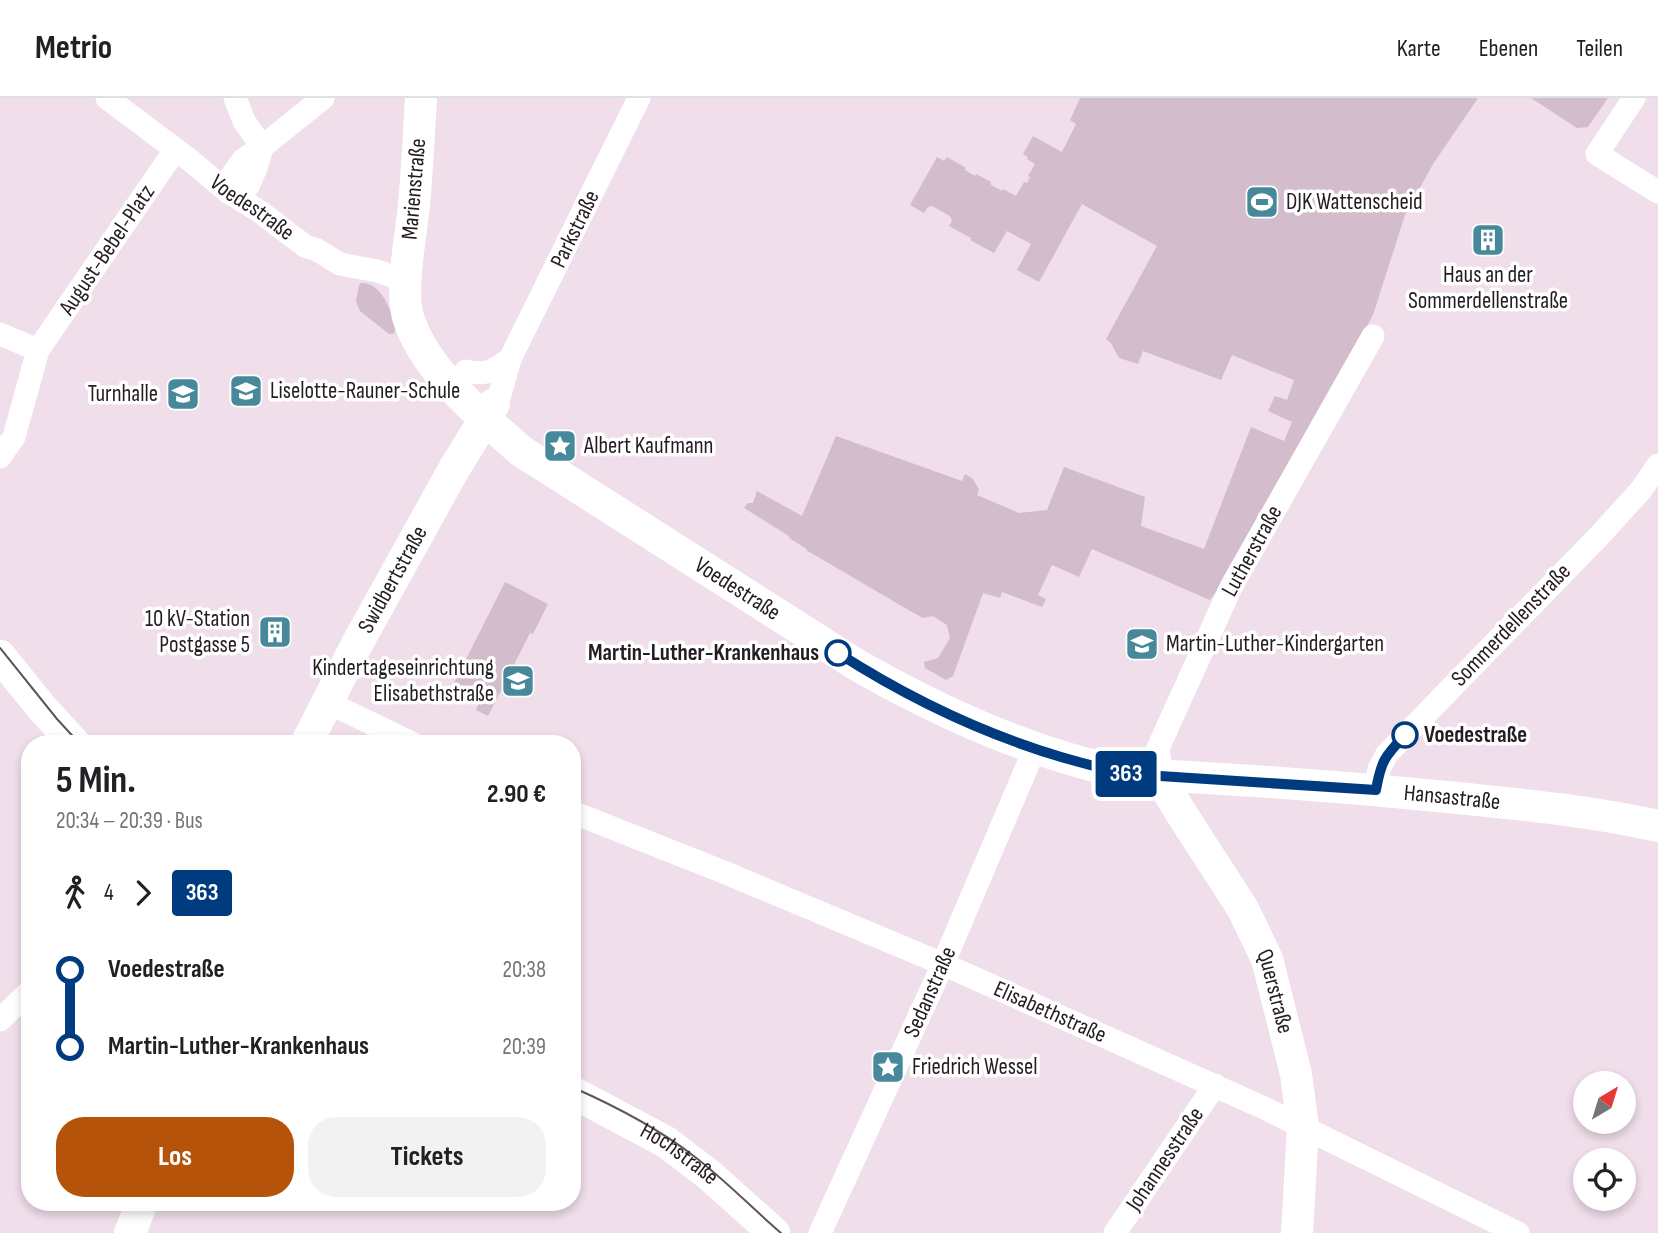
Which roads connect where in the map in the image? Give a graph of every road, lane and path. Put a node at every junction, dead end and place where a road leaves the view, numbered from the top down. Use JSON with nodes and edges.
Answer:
{"nodes":[{"id":1,"x":107,"y":98,"type":"edge"},
{"id":2,"x":235,"y":98,"type":"edge"},
{"id":3,"x":323,"y":98,"type":"edge"},
{"id":4,"x":421,"y":98,"type":"edge"},
{"id":5,"x":639,"y":98,"type":"edge"},
{"id":6,"x":1634,"y":98,"type":"edge"},
{"id":7,"x":262,"y":147,"type":"junction"},
{"id":8,"x":183,"y":156,"type":"junction"},
{"id":9,"x":235,"y":185,"type":"junction"},
{"id":10,"x":1658,"y":192,"type":"edge"},
{"id":11,"x":406,"y":281,"type":"junction"},
{"id":12,"x":0,"y":334,"type":"edge"},
{"id":13,"x":1373,"y":337,"type":"dead end"},
{"id":14,"x":38,"y":350,"type":"junction"},
{"id":15,"x":510,"y":359,"type":"junction"},
{"id":16,"x":466,"y":371,"type":"junction"},
{"id":17,"x":489,"y":411,"type":"junction"},
{"id":18,"x":0,"y":457,"type":"edge"},
{"id":19,"x":1658,"y":466,"type":"edge"},
{"id":20,"x":1,"y":660,"type":"edge"},
{"id":21,"x":327,"y":702,"type":"junction"},
{"id":22,"x":67,"y":735,"type":"edge"},
{"id":23,"x":310,"y":735,"type":"edge"},
{"id":24,"x":395,"y":735,"type":"edge"},
{"id":25,"x":1035,"y":748,"type":"junction"},
{"id":26,"x":1162,"y":776,"type":"junction"},
{"id":27,"x":1376,"y":790,"type":"junction"},
{"id":28,"x":581,"y":816,"type":"edge"},
{"id":29,"x":1658,"y":826,"type":"edge"},
{"id":30,"x":943,"y":964,"type":"junction"},
{"id":31,"x":21,"y":1000,"type":"edge"},
{"id":32,"x":0,"y":1020,"type":"edge"},
{"id":33,"x":1215,"y":1085,"type":"junction"},
{"id":34,"x":581,"y":1097,"type":"edge"},
{"id":35,"x":1303,"y":1128,"type":"junction"},
{"id":36,"x":139,"y":1211,"type":"edge"},
{"id":37,"x":130,"y":1233,"type":"edge"},
{"id":38,"x":774,"y":1233,"type":"edge"},
{"id":39,"x":820,"y":1233,"type":"edge"},
{"id":40,"x":1115,"y":1233,"type":"edge"},
{"id":41,"x":1297,"y":1233,"type":"edge"},
{"id":42,"x":1518,"y":1233,"type":"edge"}],
"edges":[{"from":1,"to":8,"type":"street","name":"Voedestraße"},
{"from":2,"to":7,"type":"street"},
{"from":3,"to":7,"type":"street"},
{"from":4,"to":11,"type":"main road","name":"Marienstraße"},
{"from":5,"to":15,"type":"street","name":"Parkstraße"},
{"from":6,"to":10,"type":"street"},
{"from":7,"to":9,"type":"street"},
{"from":8,"to":9,"type":"street","name":"Voedestraße"},
{"from":8,"to":14,"type":"street","name":"August-Bebel-Platz"},
{"from":9,"to":11,"type":"street","name":"Voedestraße"},
{"from":11,"to":16,"type":"main road","name":"Voedestraße"},
{"from":11,"to":17,"type":"main road","name":"Voedestraße"},
{"from":12,"to":14,"type":"street"},
{"from":13,"to":26,"type":"street","name":"Lutherstraße"},
{"from":14,"to":18,"type":"street","name":"August-Bebel-Platz"},
{"from":15,"to":16,"type":"street"},
{"from":15,"to":17,"type":"street","name":"Parkstraße"},
{"from":16,"to":17,"type":"main road","name":"Voedestraße"},
{"from":17,"to":21,"type":"main road","name":"Swidbertstraße"},
{"from":17,"to":25,"type":"main road","name":"Voedestraße"},
{"from":19,"to":27,"type":"street","name":"Sommerdellenstraße"},
{"from":20,"to":22,"type":"main road"},
{"from":21,"to":23,"type":"main road","name":"Swidbertstraße"},
{"from":21,"to":24,"type":"street"},
{"from":25,"to":26,"type":"main road","name":"Voedestraße"},
{"from":25,"to":30,"type":"street","name":"Sedanstraße"},
{"from":26,"to":27,"type":"main road","name":"Hansastraße"},
{"from":26,"to":35,"type":"main road","name":"Querstraße"},
{"from":27,"to":29,"type":"main road","name":"Hansastraße"},
{"from":28,"to":30,"type":"street","name":"Elisabethstraße"},
{"from":30,"to":33,"type":"street","name":"Elisabethstraße"},
{"from":30,"to":39,"type":"street","name":"Sedanstraße"},
{"from":31,"to":32,"type":"street"},
{"from":33,"to":35,"type":"street","name":"Elisabethstraße"},
{"from":33,"to":40,"type":"street","name":"Johannesstraße"},
{"from":34,"to":38,"type":"main road","name":"Hochstraße"},
{"from":35,"to":41,"type":"main road","name":"Querstraße"},
{"from":35,"to":42,"type":"street","name":"Elisabethstraße"},
{"from":36,"to":37,"type":"main road"}]}
